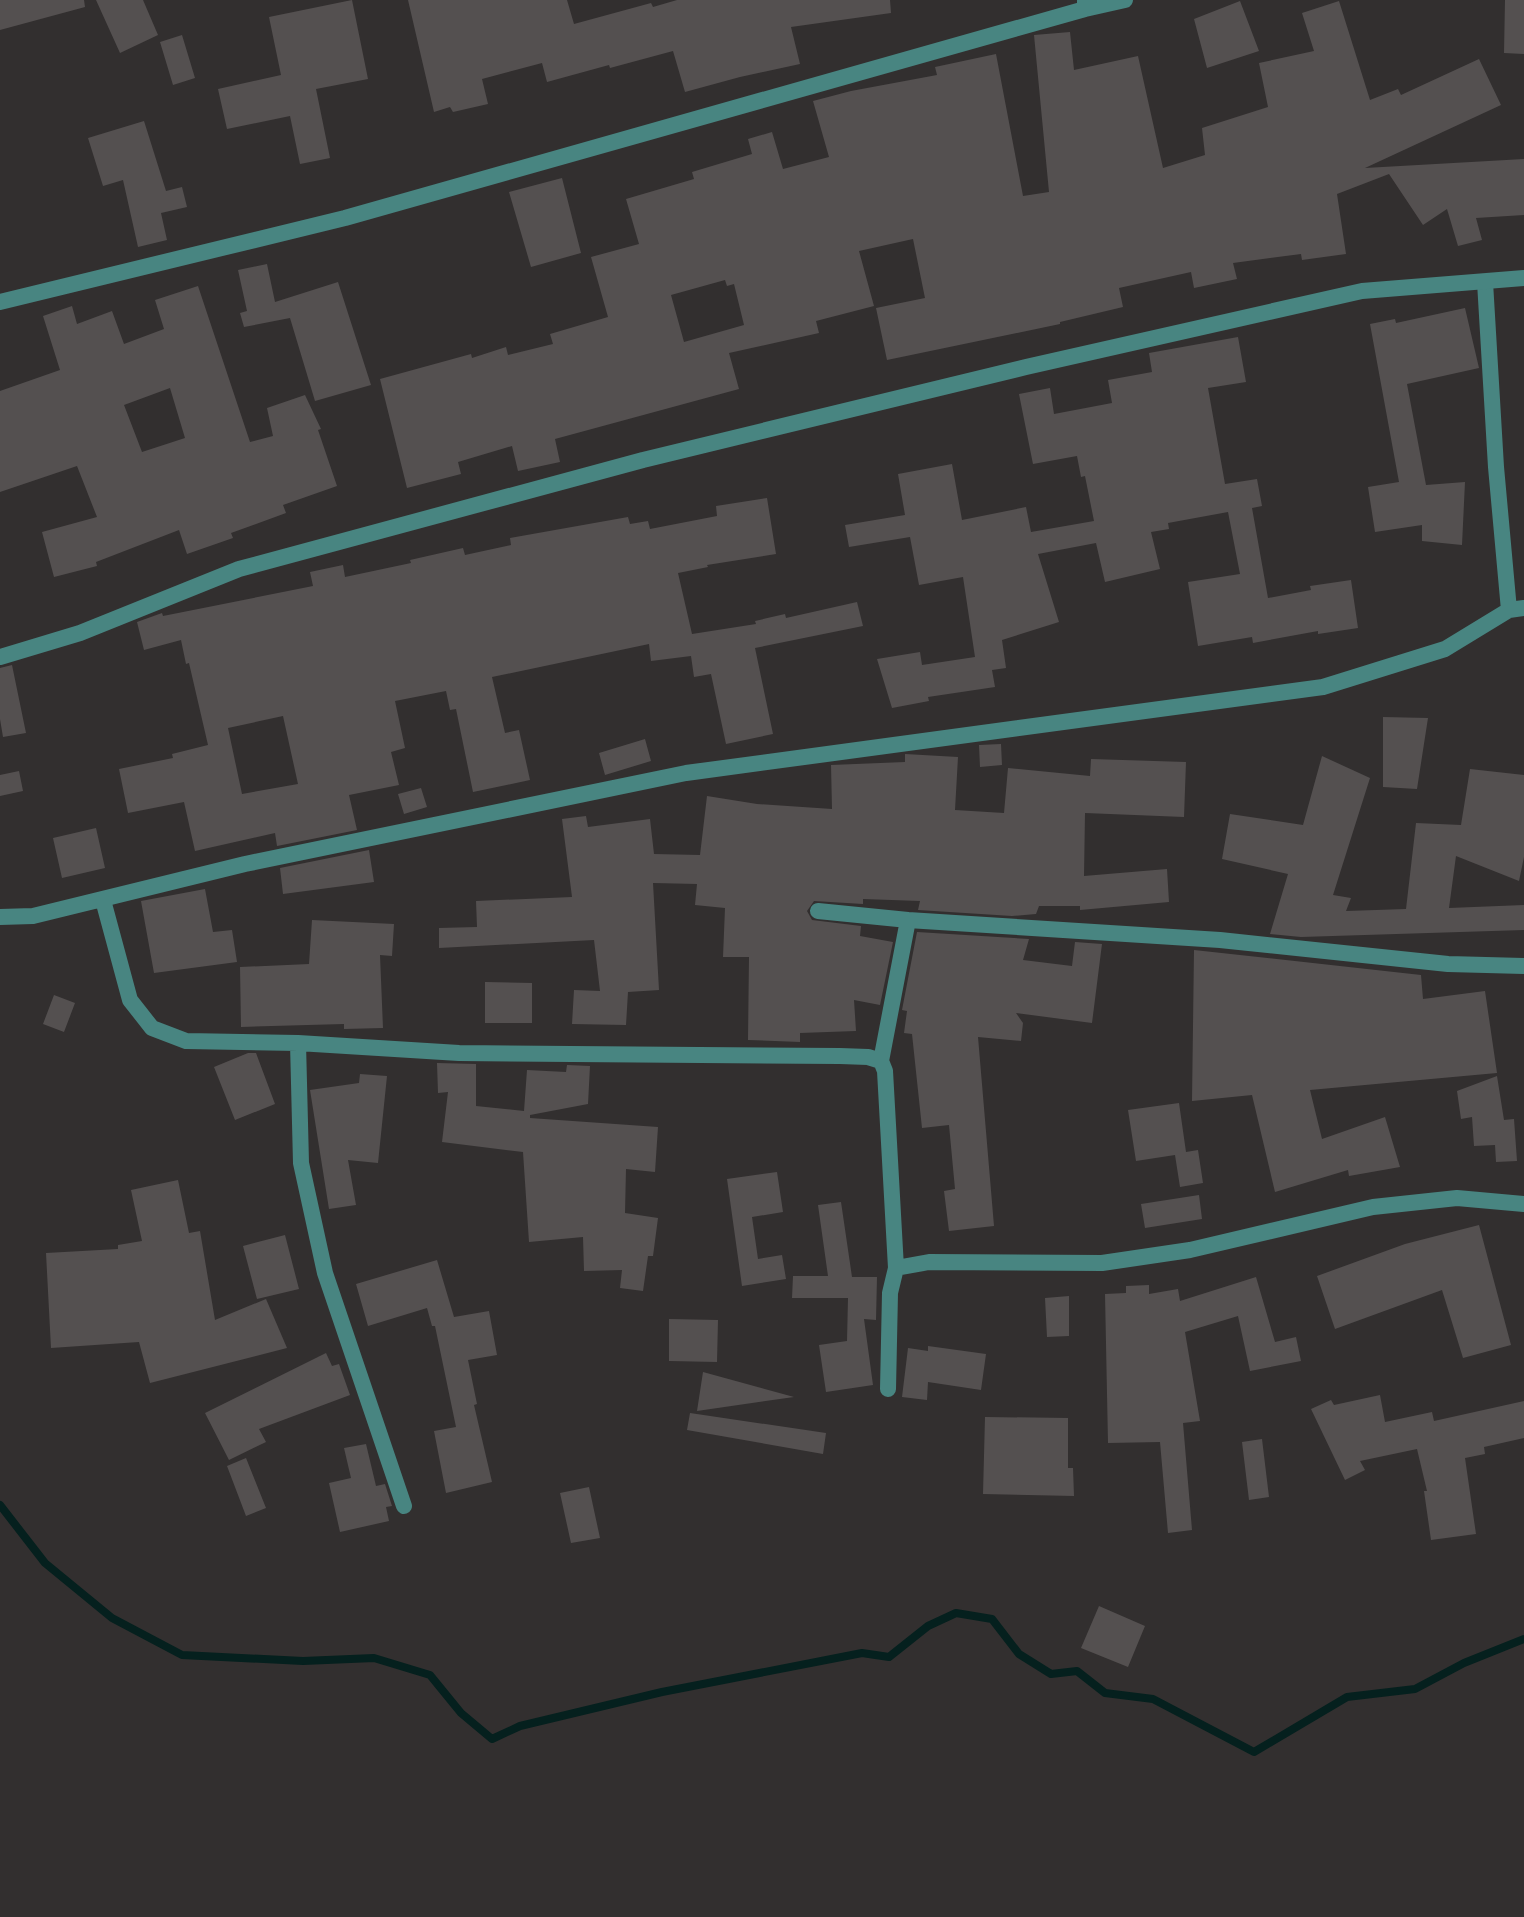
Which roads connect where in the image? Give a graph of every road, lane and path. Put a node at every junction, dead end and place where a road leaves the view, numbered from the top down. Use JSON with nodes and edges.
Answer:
{"nodes":[{"id":1,"x":1125,"y":0,"type":"edge"},
{"id":2,"x":1085,"y":4,"type":"edge"},
{"id":3,"x":1524,"y":278,"type":"edge"},
{"id":4,"x":1485,"y":282,"type":"junction"},
{"id":5,"x":0,"y":302,"type":"edge"},
{"id":6,"x":1517,"y":609,"type":"edge"},
{"id":7,"x":0,"y":657,"type":"edge"},
{"id":8,"x":103,"y":900,"type":"junction"},
{"id":9,"x":818,"y":911,"type":"dead end"},
{"id":10,"x":0,"y":917,"type":"edge"},
{"id":11,"x":908,"y":920,"type":"junction"},
{"id":12,"x":1524,"y":966,"type":"edge"},
{"id":13,"x":298,"y":1043,"type":"junction"},
{"id":14,"x":881,"y":1061,"type":"junction"},
{"id":15,"x":1524,"y":1204,"type":"edge"},
{"id":16,"x":896,"y":1268,"type":"junction"},
{"id":17,"x":888,"y":1389,"type":"dead end"},
{"id":18,"x":404,"y":1506,"type":"dead end"}],
"edges":[{"from":1,"to":2,"type":"street"},
{"from":2,"to":5,"type":"street"},
{"from":3,"to":4,"type":"street"},
{"from":4,"to":6,"type":"street"},
{"from":4,"to":7,"type":"street"},
{"from":6,"to":8,"type":"street"},
{"from":8,"to":10,"type":"street"},
{"from":8,"to":13,"type":"street"},
{"from":9,"to":11,"type":"street"},
{"from":11,"to":12,"type":"street"},
{"from":11,"to":14,"type":"street"},
{"from":13,"to":14,"type":"street"},
{"from":13,"to":18,"type":"street"},
{"from":14,"to":16,"type":"street"},
{"from":15,"to":16,"type":"street"},
{"from":16,"to":17,"type":"street"}]}
